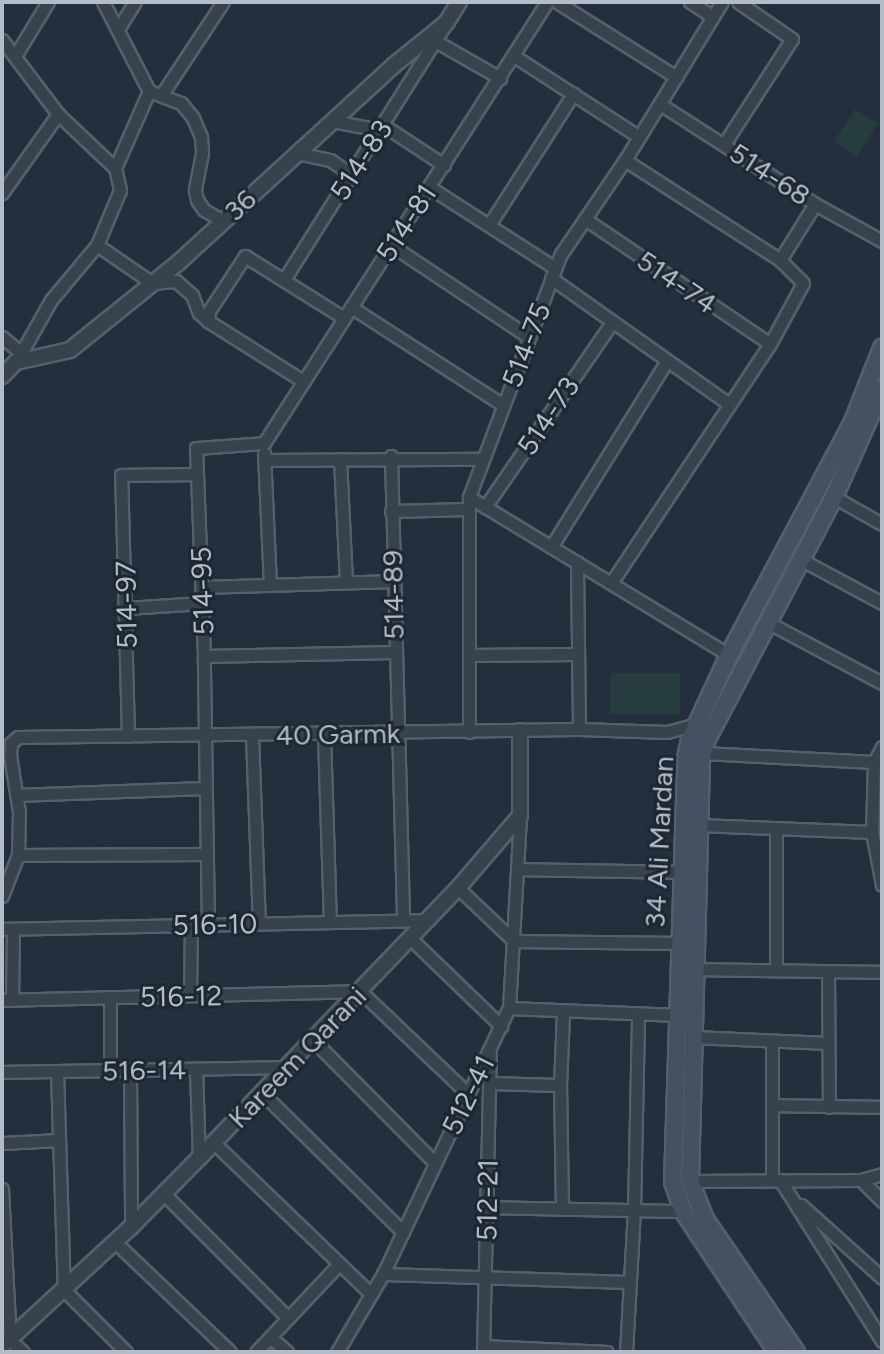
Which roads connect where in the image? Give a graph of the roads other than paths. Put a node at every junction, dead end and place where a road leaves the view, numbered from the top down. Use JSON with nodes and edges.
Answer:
{"nodes":[{"id":1,"x":48,"y":2,"type":"edge"},
{"id":2,"x":103,"y":2,"type":"edge"},
{"id":3,"x":135,"y":2,"type":"edge"},
{"id":4,"x":223,"y":2,"type":"edge"},
{"id":5,"x":459,"y":2,"type":"edge"},
{"id":6,"x":547,"y":2,"type":"edge"},
{"id":7,"x":557,"y":2,"type":"edge"},
{"id":8,"x":690,"y":2,"type":"edge"},
{"id":9,"x":722,"y":2,"type":"edge"},
{"id":10,"x":738,"y":2,"type":"edge"},
{"id":11,"x":713,"y":17,"type":"junction"},
{"id":12,"x":446,"y":23,"type":"junction"},
{"id":13,"x":118,"y":29,"type":"junction"},
{"id":14,"x":2,"y":40,"type":"edge"},
{"id":15,"x":437,"y":42,"type":"junction"},
{"id":16,"x":15,"y":56,"type":"junction"},
{"id":17,"x":514,"y":56,"type":"junction"},
{"id":18,"x":676,"y":77,"type":"junction"},
{"id":19,"x":500,"y":78,"type":"junction"},
{"id":20,"x":149,"y":91,"type":"junction"},
{"id":21,"x":162,"y":94,"type":"junction"},
{"id":22,"x":573,"y":94,"type":"junction"},
{"id":23,"x":660,"y":104,"type":"junction"},
{"id":24,"x":58,"y":114,"type":"junction"},
{"id":25,"x":332,"y":121,"type":"junction"},
{"id":26,"x":382,"y":128,"type":"junction"},
{"id":27,"x":639,"y":137,"type":"junction"},
{"id":28,"x":724,"y":144,"type":"junction"},
{"id":29,"x":297,"y":153,"type":"junction"},
{"id":30,"x":625,"y":160,"type":"junction"},
{"id":31,"x":444,"y":165,"type":"junction"},
{"id":32,"x":115,"y":168,"type":"junction"},
{"id":33,"x":351,"y":174,"type":"junction"},
{"id":34,"x":429,"y":187,"type":"junction"},
{"id":35,"x":2,"y":192,"type":"edge"},
{"id":36,"x":815,"y":204,"type":"junction"},
{"id":37,"x":585,"y":219,"type":"junction"},
{"id":38,"x":223,"y":221,"type":"junction"},
{"id":39,"x":489,"y":225,"type":"junction"},
{"id":40,"x":882,"y":241,"type":"edge"},
{"id":41,"x":97,"y":245,"type":"junction"},
{"id":42,"x":391,"y":245,"type":"junction"},
{"id":43,"x":780,"y":260,"type":"junction"},
{"id":44,"x":553,"y":273,"type":"junction"},
{"id":45,"x":285,"y":278,"type":"junction"},
{"id":46,"x":152,"y":283,"type":"junction"},
{"id":47,"x":351,"y":307,"type":"junction"},
{"id":48,"x":344,"y":318,"type":"junction"},
{"id":49,"x":208,"y":321,"type":"junction"},
{"id":50,"x":611,"y":324,"type":"junction"},
{"id":51,"x":2,"y":337,"type":"edge"},
{"id":52,"x":529,"y":337,"type":"junction"},
{"id":53,"x":770,"y":344,"type":"junction"},
{"id":54,"x":882,"y":348,"type":"edge"},
{"id":55,"x":18,"y":358,"type":"junction"},
{"id":56,"x":667,"y":361,"type":"junction"},
{"id":57,"x":2,"y":376,"type":"edge"},
{"id":58,"x":303,"y":381,"type":"junction"},
{"id":59,"x":882,"y":389,"type":"edge"},
{"id":60,"x":729,"y":404,"type":"junction"},
{"id":61,"x":503,"y":405,"type":"junction"},
{"id":62,"x":878,"y":414,"type":"edge"},
{"id":63,"x":264,"y":443,"type":"junction"},
{"id":64,"x":391,"y":456,"type":"junction"},
{"id":65,"x":340,"y":459,"type":"junction"},
{"id":66,"x":483,"y":459,"type":"junction"},
{"id":67,"x":265,"y":460,"type":"junction"},
{"id":68,"x":196,"y":474,"type":"junction"},
{"id":69,"x":834,"y":497,"type":"junction"},
{"id":70,"x":468,"y":503,"type":"junction"},
{"id":71,"x":485,"y":507,"type":"junction"},
{"id":72,"x":391,"y":511,"type":"junction"},
{"id":73,"x":882,"y":524,"type":"edge"},
{"id":74,"x":551,"y":547,"type":"junction"},
{"id":75,"x":802,"y":560,"type":"junction"},
{"id":76,"x":577,"y":562,"type":"junction"},
{"id":77,"x":346,"y":581,"type":"junction"},
{"id":78,"x":394,"y":581,"type":"junction"},
{"id":79,"x":611,"y":583,"type":"junction"},
{"id":80,"x":270,"y":584,"type":"junction"},
{"id":81,"x":202,"y":587,"type":"junction"},
{"id":82,"x":761,"y":597,"type":"junction"},
{"id":83,"x":202,"y":603,"type":"junction"},
{"id":84,"x":882,"y":603,"type":"edge"},
{"id":85,"x":778,"y":605,"type":"junction"},
{"id":86,"x":126,"y":608,"type":"junction"},
{"id":87,"x":749,"y":620,"type":"junction"},
{"id":88,"x":767,"y":626,"type":"junction"},
{"id":89,"x":394,"y":652,"type":"junction"},
{"id":90,"x":578,"y":654,"type":"junction"},
{"id":91,"x":469,"y":655,"type":"junction"},
{"id":92,"x":729,"y":655,"type":"junction"},
{"id":93,"x":204,"y":656,"type":"junction"},
{"id":94,"x":882,"y":683,"type":"edge"},
{"id":95,"x":579,"y":729,"type":"junction"},
{"id":96,"x":520,"y":731,"type":"junction"},
{"id":97,"x":694,"y":731,"type":"junction"},
{"id":98,"x":469,"y":732,"type":"junction"},
{"id":99,"x":398,"y":733,"type":"junction"},
{"id":100,"x":204,"y":734,"type":"junction"},
{"id":101,"x":324,"y":734,"type":"junction"},
{"id":102,"x":252,"y":735,"type":"junction"},
{"id":103,"x":128,"y":736,"type":"junction"},
{"id":104,"x":882,"y":747,"type":"edge"},
{"id":105,"x":8,"y":752,"type":"edge"},
{"id":106,"x":703,"y":753,"type":"junction"},
{"id":107,"x":874,"y":762,"type":"junction"},
{"id":108,"x":878,"y":785,"type":"edge"},
{"id":109,"x":204,"y":788,"type":"junction"},
{"id":110,"x":16,"y":795,"type":"junction"},
{"id":111,"x":520,"y":816,"type":"junction"},
{"id":112,"x":699,"y":825,"type":"junction"},
{"id":113,"x":776,"y":829,"type":"junction"},
{"id":114,"x":872,"y":832,"type":"junction"},
{"id":115,"x":207,"y":854,"type":"junction"},
{"id":116,"x":18,"y":855,"type":"junction"},
{"id":117,"x":517,"y":869,"type":"junction"},
{"id":118,"x":682,"y":872,"type":"junction"},
{"id":119,"x":7,"y":873,"type":"edge"},
{"id":120,"x":882,"y":885,"type":"edge"},
{"id":121,"x":458,"y":888,"type":"junction"},
{"id":122,"x":2,"y":896,"type":"edge"},
{"id":123,"x":403,"y":920,"type":"junction"},
{"id":124,"x":428,"y":920,"type":"junction"},
{"id":125,"x":330,"y":922,"type":"junction"},
{"id":126,"x":259,"y":923,"type":"junction"},
{"id":127,"x":191,"y":925,"type":"junction"},
{"id":128,"x":208,"y":925,"type":"junction"},
{"id":129,"x":8,"y":929,"type":"edge"},
{"id":130,"x":410,"y":938,"type":"junction"},
{"id":131,"x":514,"y":941,"type":"junction"},
{"id":132,"x":680,"y":943,"type":"junction"},
{"id":133,"x":695,"y":969,"type":"junction"},
{"id":134,"x":776,"y":970,"type":"junction"},
{"id":135,"x":828,"y":971,"type":"junction"},
{"id":136,"x":882,"y":972,"type":"edge"},
{"id":137,"x":360,"y":991,"type":"junction"},
{"id":138,"x":190,"y":995,"type":"junction"},
{"id":139,"x":110,"y":997,"type":"junction"},
{"id":140,"x":7,"y":1000,"type":"edge"},
{"id":141,"x":509,"y":1008,"type":"junction"},
{"id":142,"x":563,"y":1012,"type":"junction"},
{"id":143,"x":638,"y":1014,"type":"junction"},
{"id":144,"x":678,"y":1015,"type":"junction"},
{"id":145,"x":501,"y":1026,"type":"junction"},
{"id":146,"x":693,"y":1037,"type":"junction"},
{"id":147,"x":313,"y":1040,"type":"junction"},
{"id":148,"x":772,"y":1041,"type":"junction"},
{"id":149,"x":828,"y":1043,"type":"junction"},
{"id":150,"x":490,"y":1047,"type":"junction"},
{"id":151,"x":287,"y":1067,"type":"junction"},
{"id":152,"x":196,"y":1069,"type":"junction"},
{"id":153,"x":130,"y":1070,"type":"junction"},
{"id":154,"x":110,"y":1071,"type":"junction"},
{"id":155,"x":2,"y":1072,"type":"edge"},
{"id":156,"x":57,"y":1072,"type":"junction"},
{"id":157,"x":489,"y":1083,"type":"junction"},
{"id":158,"x":560,"y":1085,"type":"junction"},
{"id":159,"x":262,"y":1093,"type":"junction"},
{"id":160,"x":468,"y":1094,"type":"junction"},
{"id":161,"x":772,"y":1105,"type":"junction"},
{"id":162,"x":829,"y":1107,"type":"junction"},
{"id":163,"x":882,"y":1107,"type":"edge"},
{"id":164,"x":59,"y":1140,"type":"junction"},
{"id":165,"x":2,"y":1143,"type":"edge"},
{"id":166,"x":214,"y":1143,"type":"junction"},
{"id":167,"x":199,"y":1158,"type":"junction"},
{"id":168,"x":435,"y":1163,"type":"junction"},
{"id":169,"x":882,"y":1174,"type":"edge"},
{"id":170,"x":776,"y":1180,"type":"junction"},
{"id":171,"x":861,"y":1180,"type":"junction"},
{"id":172,"x":690,"y":1181,"type":"junction"},
{"id":173,"x":2,"y":1189,"type":"edge"},
{"id":174,"x":164,"y":1194,"type":"junction"},
{"id":175,"x":791,"y":1196,"type":"junction"},
{"id":176,"x":882,"y":1201,"type":"edge"},
{"id":177,"x":487,"y":1207,"type":"junction"},
{"id":178,"x":562,"y":1209,"type":"junction"},
{"id":179,"x":634,"y":1211,"type":"junction"},
{"id":180,"x":683,"y":1211,"type":"junction"},
{"id":181,"x":2,"y":1213,"type":"edge"},
{"id":182,"x":131,"y":1227,"type":"junction"},
{"id":183,"x":403,"y":1232,"type":"junction"},
{"id":184,"x":115,"y":1242,"type":"junction"},
{"id":185,"x":847,"y":1246,"type":"junction"},
{"id":186,"x":833,"y":1260,"type":"junction"},
{"id":187,"x":338,"y":1265,"type":"junction"},
{"id":188,"x":383,"y":1274,"type":"junction"},
{"id":189,"x":486,"y":1277,"type":"junction"},
{"id":190,"x":882,"y":1278,"type":"edge"},
{"id":191,"x":630,"y":1282,"type":"junction"},
{"id":192,"x":4,"y":1285,"type":"edge"},
{"id":193,"x":64,"y":1290,"type":"junction"},
{"id":194,"x":371,"y":1294,"type":"junction"},
{"id":195,"x":288,"y":1318,"type":"junction"},
{"id":196,"x":270,"y":1337,"type":"junction"},
{"id":197,"x":882,"y":1341,"type":"edge"},
{"id":198,"x":6,"y":1343,"type":"edge"},
{"id":199,"x":483,"y":1349,"type":"edge"},
{"id":200,"x":23,"y":1352,"type":"edge"},
{"id":201,"x":126,"y":1352,"type":"edge"},
{"id":202,"x":230,"y":1352,"type":"edge"},
{"id":203,"x":256,"y":1352,"type":"edge"},
{"id":204,"x":287,"y":1352,"type":"edge"},
{"id":205,"x":337,"y":1352,"type":"edge"},
{"id":206,"x":607,"y":1352,"type":"edge"},
{"id":207,"x":626,"y":1352,"type":"edge"},
{"id":208,"x":777,"y":1352,"type":"edge"},
{"id":209,"x":796,"y":1352,"type":"edge"}],
"edges":[{"from":1,"to":16,"type":"street"},
{"from":2,"to":13,"type":"street"},
{"from":3,"to":13,"type":"street"},
{"from":4,"to":21,"type":"street"},
{"from":5,"to":12,"type":"street","name":"36"},
{"from":6,"to":17,"type":"street","name":"514-81"},
{"from":7,"to":18,"type":"street"},
{"from":8,"to":11,"type":"street"},
{"from":9,"to":11,"type":"street","name":"514-75"},
{"from":10,"to":28,"type":"street"},
{"from":11,"to":18,"type":"street","name":"514-75"},
{"from":12,"to":15,"type":"street","name":"514-83"},
{"from":12,"to":25,"type":"street","name":"36"},
{"from":13,"to":20,"type":"street"},
{"from":14,"to":16,"type":"street"},
{"from":15,"to":19,"type":"street"},
{"from":15,"to":26,"type":"street","name":"514-83"},
{"from":16,"to":24,"type":"street"},
{"from":17,"to":19,"type":"street","name":"514-81"},
{"from":17,"to":22,"type":"street"},
{"from":18,"to":23,"type":"street","name":"514-75"},
{"from":19,"to":31,"type":"street","name":"514-81"},
{"from":20,"to":21,"type":"street"},
{"from":20,"to":32,"type":"street"},
{"from":21,"to":38,"type":"street"},
{"from":22,"to":27,"type":"street"},
{"from":22,"to":39,"type":"street"},
{"from":23,"to":27,"type":"street","name":"514-75"},
{"from":23,"to":28,"type":"street","name":"514-68"},
{"from":24,"to":32,"type":"street"},
{"from":24,"to":35,"type":"street"},
{"from":25,"to":26,"type":"street"},
{"from":25,"to":29,"type":"street","name":"36"},
{"from":26,"to":31,"type":"street"},
{"from":26,"to":33,"type":"street","name":"514-83"},
{"from":27,"to":30,"type":"street","name":"514-75"},
{"from":28,"to":36,"type":"street","name":"514-68"},
{"from":29,"to":33,"type":"street"},
{"from":29,"to":38,"type":"street","name":"36"},
{"from":30,"to":37,"type":"street","name":"514-75"},
{"from":30,"to":43,"type":"street"},
{"from":31,"to":34,"type":"street","name":"514-81"},
{"from":32,"to":41,"type":"street"},
{"from":33,"to":45,"type":"street","name":"514-83"},
{"from":34,"to":39,"type":"street"},
{"from":34,"to":42,"type":"street","name":"514-81"},
{"from":36,"to":40,"type":"street","name":"514-68"},
{"from":36,"to":43,"type":"street"},
{"from":37,"to":44,"type":"street","name":"514-75"},
{"from":37,"to":53,"type":"street","name":"514-74"},
{"from":38,"to":46,"type":"street","name":"36"},
{"from":39,"to":44,"type":"street"},
{"from":41,"to":46,"type":"street"},
{"from":41,"to":55,"type":"street"},
{"from":42,"to":47,"type":"street","name":"514-81"},
{"from":42,"to":52,"type":"street"},
{"from":43,"to":53,"type":"street"},
{"from":44,"to":50,"type":"street"},
{"from":44,"to":52,"type":"street","name":"514-75"},
{"from":45,"to":48,"type":"street"},
{"from":45,"to":49,"type":"street"},
{"from":46,"to":49,"type":"street"},
{"from":46,"to":55,"type":"street","name":"36"},
{"from":47,"to":48,"type":"street","name":"514-81"},
{"from":47,"to":61,"type":"street"},
{"from":48,"to":58,"type":"street","name":"514-81"},
{"from":49,"to":58,"type":"street"},
{"from":50,"to":56,"type":"street"},
{"from":50,"to":71,"type":"street","name":"514-73"},
{"from":51,"to":55,"type":"street"},
{"from":52,"to":61,"type":"street","name":"514-75"},
{"from":53,"to":60,"type":"street"},
{"from":54,"to":82,"type":"main road","name":"34 Ali Mardan"},
{"from":55,"to":57,"type":"street"},
{"from":56,"to":60,"type":"street"},
{"from":56,"to":74,"type":"street"},
{"from":58,"to":63,"type":"street","name":"514-81"},
{"from":59,"to":62,"type":"main road","name":"34 Ali Mardan"},
{"from":60,"to":79,"type":"street"},
{"from":61,"to":66,"type":"street","name":"514-75"},
{"from":62,"to":69,"type":"main road","name":"34 Ali Mardan"},
{"from":63,"to":67,"type":"street"},
{"from":63,"to":68,"type":"street","name":"514-95"},
{"from":64,"to":65,"type":"street"},
{"from":64,"to":66,"type":"street"},
{"from":64,"to":72,"type":"street","name":"514-89"},
{"from":65,"to":67,"type":"street"},
{"from":65,"to":77,"type":"street"},
{"from":66,"to":70,"type":"street","name":"514-75"},
{"from":67,"to":80,"type":"street"},
{"from":68,"to":81,"type":"street","name":"514-95"},
{"from":68,"to":86,"type":"street","name":"514-97"},
{"from":69,"to":73,"type":"street"},
{"from":69,"to":75,"type":"main road","name":"34 Ali Mardan"},
{"from":70,"to":71,"type":"street"},
{"from":70,"to":72,"type":"street"},
{"from":70,"to":91,"type":"street","name":"514-75"},
{"from":71,"to":74,"type":"street"},
{"from":72,"to":78,"type":"street","name":"514-89"},
{"from":74,"to":76,"type":"street"},
{"from":75,"to":84,"type":"street"},
{"from":75,"to":85,"type":"main road","name":"34 Ali Mardan"},
{"from":76,"to":79,"type":"street"},
{"from":76,"to":90,"type":"street"},
{"from":77,"to":78,"type":"street"},
{"from":77,"to":80,"type":"street"},
{"from":78,"to":89,"type":"street","name":"514-89"},
{"from":79,"to":92,"type":"street"},
{"from":80,"to":81,"type":"street"},
{"from":81,"to":83,"type":"street","name":"514-95"},
{"from":82,"to":85,"type":"main road"},
{"from":82,"to":87,"type":"main road","name":"34 Ali Mardan"},
{"from":83,"to":86,"type":"street"},
{"from":83,"to":93,"type":"street","name":"514-95"},
{"from":85,"to":88,"type":"main road","name":"34 Ali Mardan"},
{"from":86,"to":103,"type":"street","name":"514-97"},
{"from":87,"to":88,"type":"main road"},
{"from":87,"to":92,"type":"main road","name":"34 Ali Mardan"},
{"from":88,"to":94,"type":"street"},
{"from":88,"to":106,"type":"main road","name":"34 Ali Mardan"},
{"from":89,"to":93,"type":"street"},
{"from":89,"to":99,"type":"street","name":"514-89"},
{"from":90,"to":91,"type":"street"},
{"from":90,"to":95,"type":"street"},
{"from":91,"to":98,"type":"street","name":"514-75"},
{"from":92,"to":97,"type":"main road","name":"34 Ali Mardan"},
{"from":93,"to":100,"type":"street","name":"514-95"},
{"from":95,"to":96,"type":"street","name":"40 Garmk"},
{"from":95,"to":97,"type":"street","name":"40 Garmk"},
{"from":96,"to":98,"type":"street","name":"40 Garmk"},
{"from":96,"to":111,"type":"street"},
{"from":97,"to":118,"type":"main road","name":"34 Ali Mardan"},
{"from":98,"to":99,"type":"street","name":"40 Garmk"},
{"from":99,"to":101,"type":"street","name":"40 Garmk"},
{"from":99,"to":123,"type":"street","name":"514-89"},
{"from":100,"to":102,"type":"street","name":"40 Garmk"},
{"from":100,"to":103,"type":"street","name":"40 Garmk"},
{"from":100,"to":109,"type":"street","name":"514-95"},
{"from":101,"to":102,"type":"street","name":"40 Garmk"},
{"from":101,"to":125,"type":"street"},
{"from":102,"to":126,"type":"street"},
{"from":103,"to":105,"type":"street","name":"40 Garmk"},
{"from":104,"to":107,"type":"street"},
{"from":105,"to":110,"type":"street"},
{"from":106,"to":107,"type":"street"},
{"from":106,"to":112,"type":"main road","name":"34 Ali Mardan"},
{"from":107,"to":108,"type":"street"},
{"from":108,"to":114,"type":"street"},
{"from":109,"to":110,"type":"street"},
{"from":109,"to":115,"type":"street","name":"514-95"},
{"from":110,"to":116,"type":"street"},
{"from":111,"to":117,"type":"street","name":"512-41"},
{"from":111,"to":121,"type":"street","name":"Kareem Qarani"},
{"from":112,"to":113,"type":"street"},
{"from":112,"to":133,"type":"main road","name":"34 Ali Mardan"},
{"from":113,"to":114,"type":"street"},
{"from":113,"to":134,"type":"street"},
{"from":114,"to":120,"type":"street"},
{"from":115,"to":116,"type":"street"},
{"from":115,"to":128,"type":"street","name":"514-95"},
{"from":116,"to":119,"type":"street"},
{"from":117,"to":118,"type":"street"},
{"from":117,"to":131,"type":"street","name":"512-41"},
{"from":118,"to":132,"type":"main road","name":"34 Ali Mardan"},
{"from":119,"to":122,"type":"street"},
{"from":121,"to":124,"type":"street","name":"Kareem Qarani"},
{"from":121,"to":131,"type":"street"},
{"from":123,"to":124,"type":"street","name":"516-10"},
{"from":123,"to":125,"type":"street","name":"516-10"},
{"from":124,"to":130,"type":"street","name":"Kareem Qarani"},
{"from":125,"to":126,"type":"street","name":"516-10"},
{"from":126,"to":128,"type":"street","name":"516-10"},
{"from":127,"to":128,"type":"street","name":"516-10"},
{"from":127,"to":129,"type":"street","name":"516-10"},
{"from":127,"to":138,"type":"street"},
{"from":129,"to":140,"type":"street"},
{"from":130,"to":137,"type":"street","name":"Kareem Qarani"},
{"from":130,"to":145,"type":"street"},
{"from":131,"to":132,"type":"street"},
{"from":131,"to":141,"type":"street","name":"512-41"},
{"from":132,"to":144,"type":"main road","name":"34 Ali Mardan"},
{"from":133,"to":134,"type":"street"},
{"from":133,"to":146,"type":"main road","name":"34 Ali Mardan"},
{"from":134,"to":135,"type":"street"},
{"from":135,"to":136,"type":"street"},
{"from":135,"to":149,"type":"street"},
{"from":137,"to":138,"type":"street","name":"516-12"},
{"from":137,"to":147,"type":"street","name":"Kareem Qarani"},
{"from":137,"to":160,"type":"street"},
{"from":138,"to":139,"type":"street","name":"516-12"},
{"from":139,"to":140,"type":"street","name":"516-12"},
{"from":139,"to":154,"type":"street"},
{"from":141,"to":142,"type":"street"},
{"from":141,"to":145,"type":"street","name":"512-41"},
{"from":142,"to":143,"type":"street"},
{"from":142,"to":158,"type":"street"},
{"from":143,"to":144,"type":"street"},
{"from":143,"to":179,"type":"street"},
{"from":144,"to":180,"type":"main road","name":"34 Ali Mardan"},
{"from":145,"to":150,"type":"street","name":"512-41"},
{"from":146,"to":148,"type":"street"},
{"from":146,"to":172,"type":"main road","name":"34 Ali Mardan"},
{"from":147,"to":151,"type":"street","name":"Kareem Qarani"},
{"from":147,"to":168,"type":"street"},
{"from":148,"to":149,"type":"street"},
{"from":148,"to":161,"type":"street"},
{"from":149,"to":162,"type":"street"},
{"from":150,"to":157,"type":"street","name":"512-21"},
{"from":150,"to":160,"type":"street","name":"512-41"},
{"from":151,"to":152,"type":"street","name":"516-14"},
{"from":151,"to":159,"type":"street","name":"Kareem Qarani"},
{"from":152,"to":153,"type":"street","name":"516-14"},
{"from":152,"to":167,"type":"street"},
{"from":153,"to":154,"type":"street","name":"516-14"},
{"from":153,"to":182,"type":"street"},
{"from":154,"to":156,"type":"street","name":"516-14"},
{"from":155,"to":156,"type":"street","name":"516-14"},
{"from":156,"to":164,"type":"street"},
{"from":157,"to":158,"type":"street"},
{"from":157,"to":177,"type":"street","name":"512-21"},
{"from":158,"to":178,"type":"street"},
{"from":159,"to":166,"type":"street","name":"Kareem Qarani"},
{"from":159,"to":183,"type":"street"},
{"from":160,"to":168,"type":"street","name":"512-41"},
{"from":161,"to":162,"type":"street"},
{"from":161,"to":170,"type":"street"},
{"from":162,"to":163,"type":"street"},
{"from":164,"to":165,"type":"street"},
{"from":164,"to":193,"type":"street"},
{"from":166,"to":167,"type":"street","name":"Kareem Qarani"},
{"from":166,"to":187,"type":"street"},
{"from":167,"to":174,"type":"street","name":"Kareem Qarani"},
{"from":168,"to":183,"type":"street","name":"512-41"},
{"from":169,"to":171,"type":"street"},
{"from":170,"to":171,"type":"street"},
{"from":170,"to":172,"type":"street"},
{"from":170,"to":175,"type":"street"},
{"from":171,"to":176,"type":"street"},
{"from":172,"to":209,"type":"main road","name":"34 Ali Mardan"},
{"from":173,"to":181,"type":"street"},
{"from":174,"to":182,"type":"street","name":"Kareem Qarani"},
{"from":174,"to":195,"type":"street"},
{"from":175,"to":185,"type":"street"},
{"from":175,"to":186,"type":"street"},
{"from":177,"to":178,"type":"street"},
{"from":177,"to":189,"type":"street","name":"512-21"},
{"from":178,"to":179,"type":"street"},
{"from":179,"to":180,"type":"street"},
{"from":179,"to":191,"type":"street"},
{"from":180,"to":208,"type":"main road","name":"34 Ali Mardan"},
{"from":181,"to":192,"type":"street"},
{"from":182,"to":184,"type":"street","name":"Kareem Qarani"},
{"from":183,"to":188,"type":"street","name":"512-41"},
{"from":184,"to":193,"type":"street","name":"Kareem Qarani"},
{"from":184,"to":202,"type":"street"},
{"from":185,"to":186,"type":"street"},
{"from":185,"to":190,"type":"street"},
{"from":186,"to":197,"type":"street"},
{"from":187,"to":194,"type":"street"},
{"from":187,"to":195,"type":"street"},
{"from":188,"to":189,"type":"street"},
{"from":188,"to":194,"type":"street","name":"512-41"},
{"from":189,"to":191,"type":"street"},
{"from":189,"to":199,"type":"street","name":"512-21"},
{"from":191,"to":207,"type":"street"},
{"from":192,"to":198,"type":"street"},
{"from":193,"to":198,"type":"street","name":"Kareem Qarani"},
{"from":193,"to":201,"type":"street"},
{"from":194,"to":205,"type":"street","name":"512-41"},
{"from":195,"to":196,"type":"street"},
{"from":196,"to":203,"type":"street"},
{"from":196,"to":204,"type":"street"},
{"from":198,"to":200,"type":"street"},
{"from":199,"to":206,"type":"street"}]}
